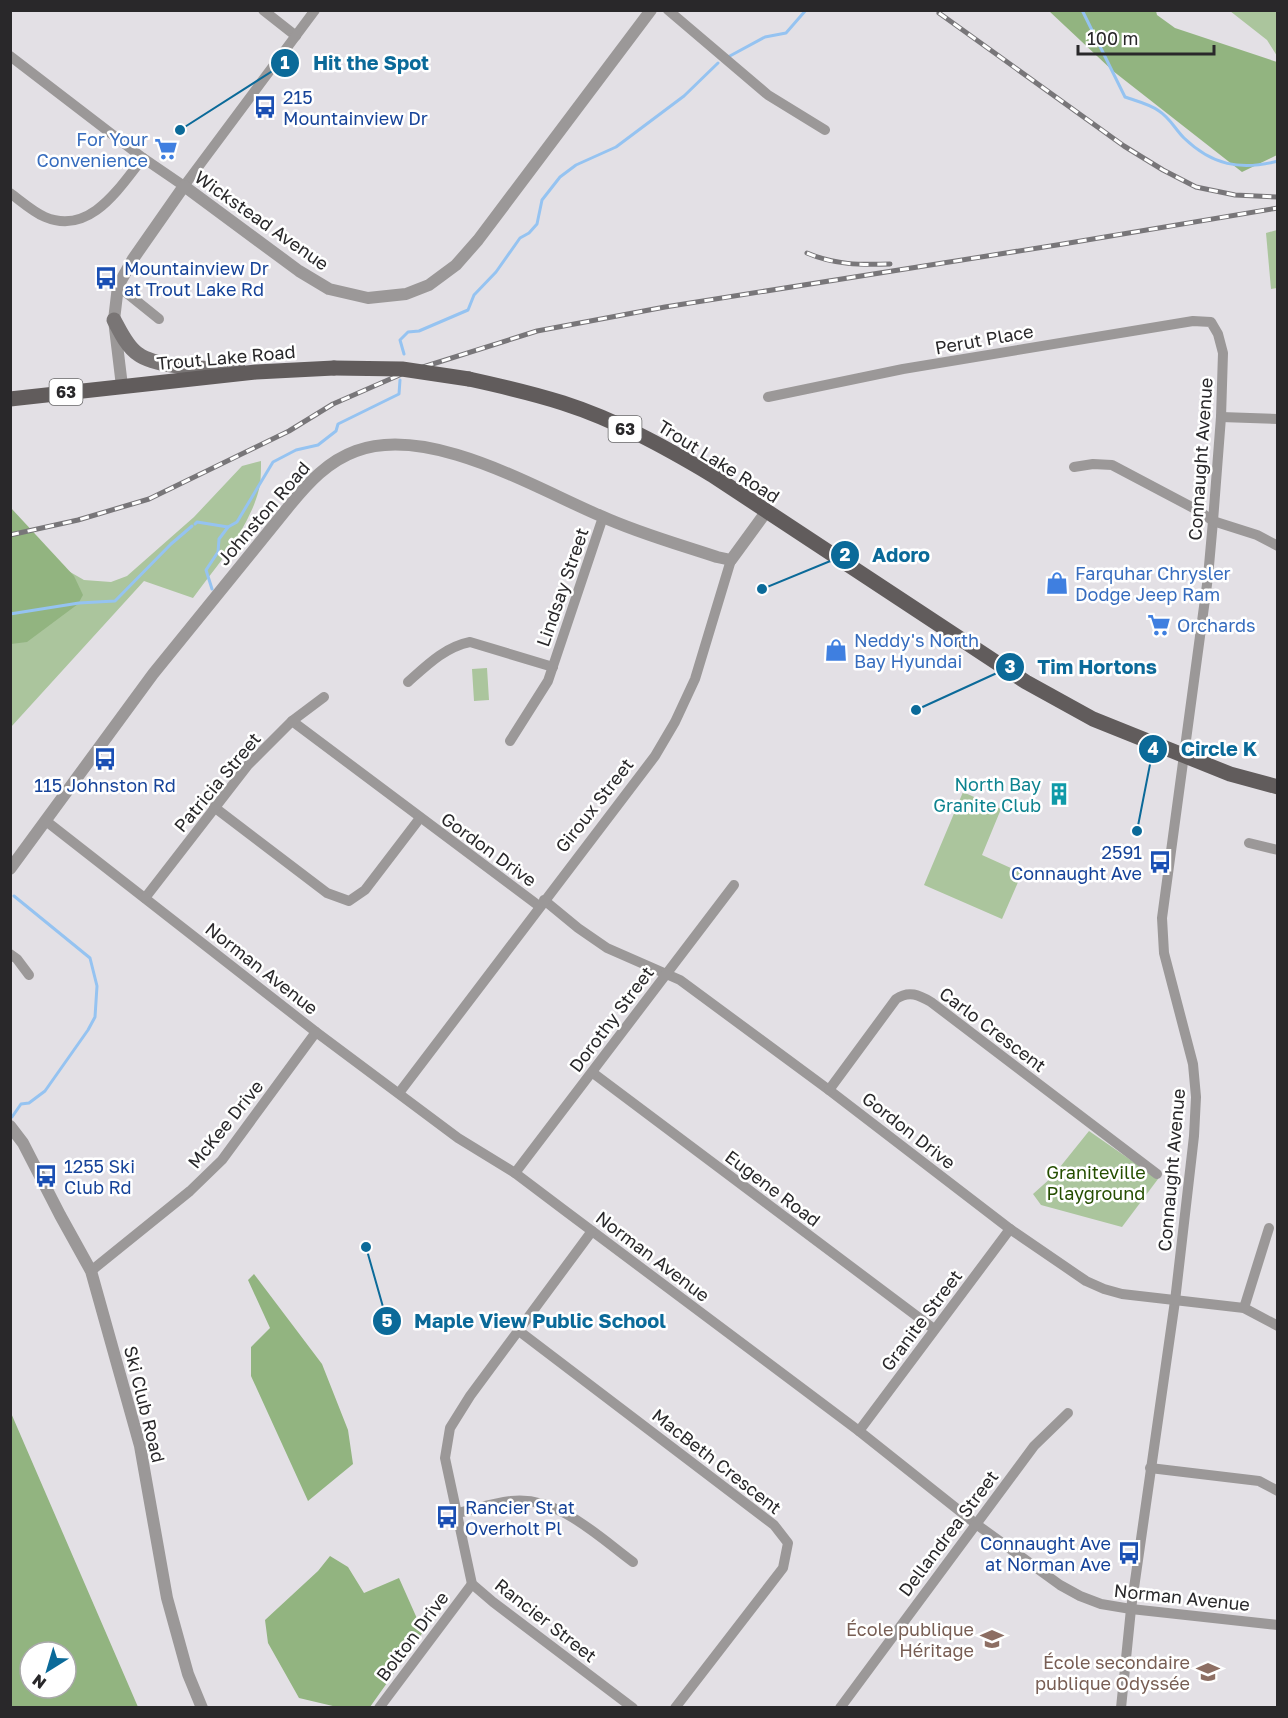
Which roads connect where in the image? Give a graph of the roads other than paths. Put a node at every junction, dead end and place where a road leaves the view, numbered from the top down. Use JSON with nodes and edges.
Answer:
{"nodes":[{"id":1,"x":263,"y":10,"type":"edge"},
{"id":2,"x":315,"y":10,"type":"edge"},
{"id":3,"x":651,"y":10,"type":"edge"},
{"id":4,"x":668,"y":10,"type":"edge"},
{"id":5,"x":296,"y":36,"type":"junction"},
{"id":6,"x":10,"y":56,"type":"edge"},
{"id":7,"x":825,"y":130,"type":"dead end"},
{"id":8,"x":143,"y":158,"type":"junction"},
{"id":9,"x":184,"y":186,"type":"junction"},
{"id":10,"x":10,"y":193,"type":"edge"},
{"id":11,"x":118,"y":286,"type":"junction"},
{"id":12,"x":159,"y":319,"type":"dead end"},
{"id":13,"x":114,"y":320,"type":"junction"},
{"id":14,"x":1208,"y":321,"type":"joint"},
{"id":15,"x":256,"y":372,"type":"junction"},
{"id":16,"x":122,"y":386,"type":"junction"},
{"id":17,"x":768,"y":398,"type":"dead end"},
{"id":18,"x":10,"y":399,"type":"edge"},
{"id":19,"x":1221,"y":417,"type":"junction"},
{"id":20,"x":1278,"y":419,"type":"edge"},
{"id":21,"x":1074,"y":467,"type":"dead end"},
{"id":22,"x":766,"y":512,"type":"junction"},
{"id":23,"x":603,"y":517,"type":"junction"},
{"id":24,"x":1214,"y":521,"type":"junction"},
{"id":25,"x":1278,"y":546,"type":"edge"},
{"id":26,"x":731,"y":560,"type":"junction"},
{"id":27,"x":553,"y":667,"type":"junction"},
{"id":28,"x":408,"y":682,"type":"dead end"},
{"id":29,"x":324,"y":697,"type":"dead end"},
{"id":30,"x":292,"y":721,"type":"junction"},
{"id":31,"x":510,"y":741,"type":"dead end"},
{"id":32,"x":1183,"y":756,"type":"junction"},
{"id":33,"x":1278,"y":787,"type":"edge"},
{"id":34,"x":214,"y":807,"type":"junction"},
{"id":35,"x":420,"y":818,"type":"junction"},
{"id":36,"x":46,"y":821,"type":"junction"},
{"id":37,"x":1249,"y":843,"type":"dead end"},
{"id":38,"x":1278,"y":850,"type":"edge"},
{"id":39,"x":10,"y":869,"type":"edge"},
{"id":40,"x":734,"y":885,"type":"dead end"},
{"id":41,"x":145,"y":898,"type":"junction"},
{"id":42,"x":542,"y":903,"type":"junction"},
{"id":43,"x":10,"y":954,"type":"edge"},
{"id":44,"x":666,"y":974,"type":"junction"},
{"id":45,"x":29,"y":975,"type":"dead end"},
{"id":46,"x":316,"y":1032,"type":"junction"},
{"id":47,"x":593,"y":1073,"type":"junction"},
{"id":48,"x":829,"y":1090,"type":"junction"},
{"id":49,"x":399,"y":1093,"type":"junction"},
{"id":50,"x":10,"y":1126,"type":"edge"},
{"id":51,"x":515,"y":1173,"type":"junction"},
{"id":52,"x":1157,"y":1173,"type":"dead end"},
{"id":53,"x":1269,"y":1228,"type":"dead end"},
{"id":54,"x":1010,"y":1229,"type":"junction"},
{"id":55,"x":592,"y":1231,"type":"junction"},
{"id":56,"x":92,"y":1271,"type":"junction"},
{"id":57,"x":1175,"y":1301,"type":"junction"},
{"id":58,"x":1244,"y":1308,"type":"junction"},
{"id":59,"x":1278,"y":1326,"type":"edge"},
{"id":60,"x":934,"y":1329,"type":"junction"},
{"id":61,"x":519,"y":1330,"type":"junction"},
{"id":62,"x":1068,"y":1413,"type":"dead end"},
{"id":63,"x":859,"y":1431,"type":"junction"},
{"id":64,"x":1150,"y":1468,"type":"junction"},
{"id":65,"x":1278,"y":1491,"type":"edge"},
{"id":66,"x":457,"y":1513,"type":"junction"},
{"id":67,"x":976,"y":1524,"type":"junction"},
{"id":68,"x":633,"y":1562,"type":"dead end"},
{"id":69,"x":472,"y":1584,"type":"junction"},
{"id":70,"x":1131,"y":1609,"type":"junction"},
{"id":71,"x":1278,"y":1625,"type":"edge"},
{"id":72,"x":202,"y":1707,"type":"edge"},
{"id":73,"x":379,"y":1707,"type":"edge"},
{"id":74,"x":633,"y":1707,"type":"edge"},
{"id":75,"x":675,"y":1707,"type":"edge"},
{"id":76,"x":840,"y":1707,"type":"edge"},
{"id":77,"x":1121,"y":1707,"type":"edge"}],
"edges":[{"from":1,"to":5,"type":"street"},
{"from":2,"to":5,"type":"street"},
{"from":3,"to":9,"type":"street","name":"Wickstead Avenue"},
{"from":4,"to":7,"type":"street"},
{"from":5,"to":9,"type":"street"},
{"from":6,"to":8,"type":"street","name":"Wickstead Avenue"},
{"from":8,"to":9,"type":"street","name":"Wickstead Avenue"},
{"from":8,"to":10,"type":"street"},
{"from":9,"to":11,"type":"street"},
{"from":11,"to":12,"type":"street"},
{"from":11,"to":13,"type":"street"},
{"from":13,"to":15,"type":"main road"},
{"from":13,"to":16,"type":"street"},
{"from":14,"to":17,"type":"street","name":"Perut Place"},
{"from":14,"to":19,"type":"street","name":"Connaught Avenue"},
{"from":15,"to":16,"type":"main road","name":"Trout Lake Road","number":"63"},
{"from":15,"to":22,"type":"main road","name":"Trout Lake Road","number":"63","bridge":true},
{"from":16,"to":18,"type":"main road","name":"Trout Lake Road","number":"63"},
{"from":19,"to":20,"type":"street"},
{"from":19,"to":24,"type":"street","name":"Connaught Avenue"},
{"from":21,"to":24,"type":"street"},
{"from":22,"to":26,"type":"street","name":"Giroux Street"},
{"from":22,"to":32,"type":"main road","name":"Trout Lake Road"},
{"from":23,"to":26,"type":"street","name":"Johnston Road"},
{"from":23,"to":27,"type":"street","name":"Lindsay Street"},
{"from":23,"to":36,"type":"street","name":"Johnston Road"},
{"from":24,"to":25,"type":"street"},
{"from":24,"to":32,"type":"street","name":"Connaught Avenue"},
{"from":26,"to":42,"type":"street","name":"Giroux Street"},
{"from":27,"to":28,"type":"street"},
{"from":27,"to":31,"type":"street","name":"Lindsay Street"},
{"from":29,"to":30,"type":"street","name":"Patricia Street"},
{"from":30,"to":34,"type":"street","name":"Patricia Street"},
{"from":30,"to":35,"type":"street","name":"Gordon Drive"},
{"from":32,"to":33,"type":"main road","name":"Trout Lake Road"},
{"from":32,"to":57,"type":"street","name":"Connaught Avenue"},
{"from":34,"to":35,"type":"street"},
{"from":34,"to":41,"type":"street","name":"Patricia Street"},
{"from":35,"to":42,"type":"street","name":"Gordon Drive"},
{"from":36,"to":39,"type":"street","name":"Johnston Road"},
{"from":36,"to":41,"type":"street","name":"Norman Avenue"},
{"from":37,"to":38,"type":"street"},
{"from":40,"to":44,"type":"street","name":"Dorothy Street"},
{"from":41,"to":46,"type":"street","name":"Norman Avenue"},
{"from":42,"to":44,"type":"street","name":"Gordon Drive"},
{"from":42,"to":49,"type":"street","name":"Giroux Street"},
{"from":43,"to":45,"type":"street"},
{"from":44,"to":47,"type":"street","name":"Dorothy Street"},
{"from":44,"to":48,"type":"street","name":"Gordon Drive"},
{"from":46,"to":49,"type":"street","name":"Norman Avenue"},
{"from":46,"to":56,"type":"street","name":"McKee Drive"},
{"from":47,"to":51,"type":"street","name":"Dorothy Street"},
{"from":47,"to":60,"type":"street","name":"Eugene Road"},
{"from":48,"to":52,"type":"street","name":"Carlo Crescent"},
{"from":48,"to":54,"type":"street","name":"Gordon Drive"},
{"from":49,"to":51,"type":"street","name":"Norman Avenue"},
{"from":50,"to":56,"type":"street","name":"Ski Club Road"},
{"from":51,"to":55,"type":"street","name":"Norman Avenue"},
{"from":53,"to":58,"type":"street"},
{"from":54,"to":57,"type":"street","name":"Gordon Drive"},
{"from":54,"to":60,"type":"street","name":"Granite Street"},
{"from":55,"to":61,"type":"street","name":"Rancier Street"},
{"from":55,"to":63,"type":"street","name":"Norman Avenue"},
{"from":56,"to":72,"type":"street","name":"Ski Club Road"},
{"from":57,"to":58,"type":"street","name":"Gordon Drive"},
{"from":57,"to":64,"type":"street","name":"Connaught Avenue"},
{"from":58,"to":59,"type":"street","name":"Gordon Drive"},
{"from":60,"to":63,"type":"street","name":"Granite Street"},
{"from":61,"to":66,"type":"street","name":"Rancier Street"},
{"from":61,"to":75,"type":"street","name":"MacBeth Crescent"},
{"from":62,"to":67,"type":"street","name":"Dellandrea Street"},
{"from":63,"to":67,"type":"street","name":"Norman Avenue"},
{"from":64,"to":65,"type":"street"},
{"from":64,"to":70,"type":"street","name":"Connaught Avenue"},
{"from":66,"to":68,"type":"street"},
{"from":66,"to":69,"type":"street","name":"Rancier Street"},
{"from":67,"to":70,"type":"street","name":"Norman Avenue"},
{"from":67,"to":76,"type":"street","name":"Dellandrea Street"},
{"from":69,"to":73,"type":"street","name":"Bolton Drive"},
{"from":69,"to":74,"type":"street","name":"Rancier Street"},
{"from":70,"to":71,"type":"street","name":"Norman Avenue"},
{"from":70,"to":77,"type":"street","name":"Connaught Avenue"}]}
